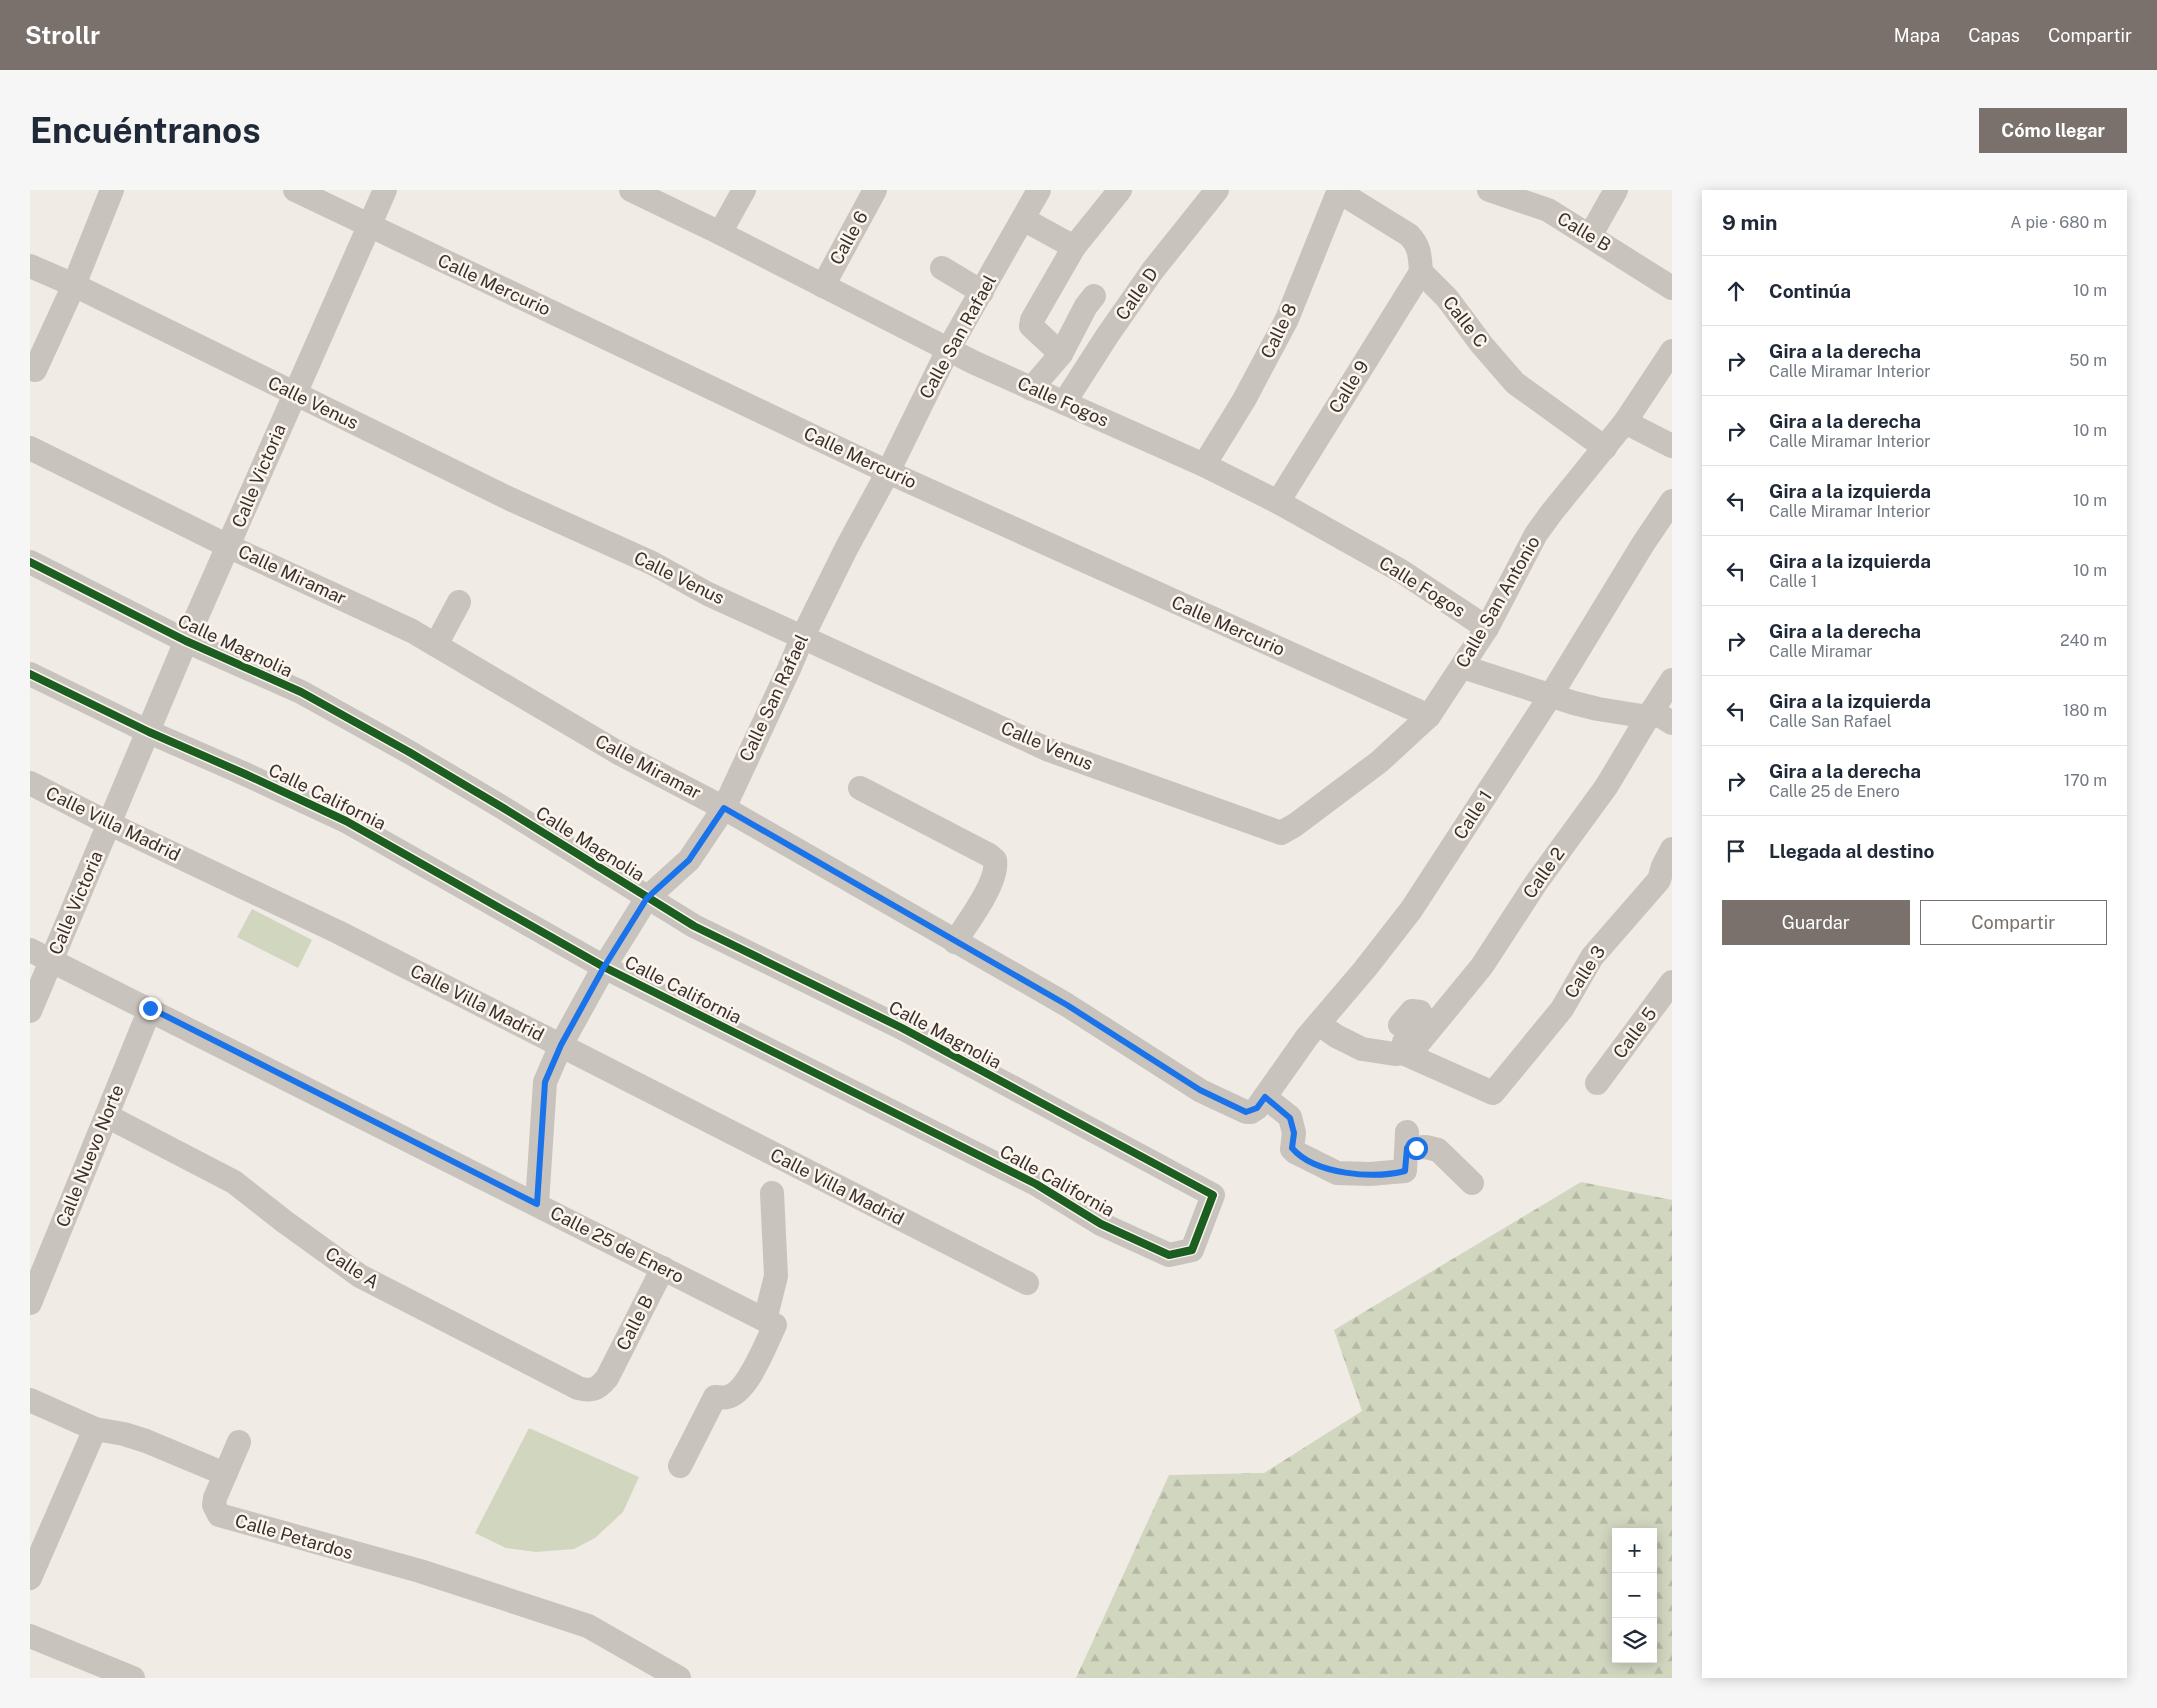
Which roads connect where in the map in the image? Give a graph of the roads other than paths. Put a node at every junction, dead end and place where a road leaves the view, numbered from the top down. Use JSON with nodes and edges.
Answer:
{"nodes":[{"id":1,"x":112,"y":190,"type":"edge"},
{"id":2,"x":295,"y":190,"type":"edge"},
{"id":3,"x":385,"y":190,"type":"edge"},
{"id":4,"x":631,"y":190,"type":"edge"},
{"id":5,"x":744,"y":190,"type":"edge"},
{"id":6,"x":875,"y":190,"type":"edge"},
{"id":7,"x":1039,"y":190,"type":"edge"},
{"id":8,"x":1120,"y":190,"type":"edge"},
{"id":9,"x":1218,"y":190,"type":"edge"},
{"id":10,"x":1489,"y":190,"type":"edge"},
{"id":11,"x":1616,"y":190,"type":"edge"},
{"id":12,"x":1339,"y":191,"type":"edge"},
{"id":13,"x":1024,"y":219,"type":"junction"},
{"id":14,"x":368,"y":225,"type":"junction"},
{"id":15,"x":720,"y":233,"type":"junction"},
{"id":16,"x":1590,"y":236,"type":"junction"},
{"id":17,"x":1074,"y":247,"type":"junction"},
{"id":18,"x":30,"y":266,"type":"edge"},
{"id":19,"x":942,"y":268,"type":"dead end"},
{"id":20,"x":1421,"y":272,"type":"junction"},
{"id":21,"x":74,"y":285,"type":"junction"},
{"id":22,"x":823,"y":286,"type":"junction"},
{"id":23,"x":1672,"y":288,"type":"edge"},
{"id":24,"x":982,"y":292,"type":"junction"},
{"id":25,"x":1094,"y":296,"type":"dead end"},
{"id":26,"x":948,"y":350,"type":"junction"},
{"id":27,"x":1672,"y":350,"type":"edge"},
{"id":28,"x":1061,"y":354,"type":"junction"},
{"id":29,"x":35,"y":370,"type":"dead end"},
{"id":30,"x":1031,"y":389,"type":"junction"},
{"id":31,"x":294,"y":394,"type":"junction"},
{"id":32,"x":1064,"y":403,"type":"junction"},
{"id":33,"x":1625,"y":422,"type":"junction"},
{"id":34,"x":1672,"y":446,"type":"edge"},
{"id":35,"x":30,"y":448,"type":"edge"},
{"id":36,"x":1605,"y":448,"type":"junction"},
{"id":37,"x":1204,"y":465,"type":"junction"},
{"id":38,"x":888,"y":472,"type":"junction"},
{"id":39,"x":1672,"y":501,"type":"edge"},
{"id":40,"x":1278,"y":502,"type":"junction"},
{"id":41,"x":228,"y":546,"type":"junction"},
{"id":42,"x":30,"y":562,"type":"edge"},
{"id":43,"x":459,"y":602,"type":"dead end"},
{"id":44,"x":1487,"y":628,"type":"junction"},
{"id":45,"x":803,"y":636,"type":"junction"},
{"id":46,"x":186,"y":641,"type":"junction"},
{"id":47,"x":436,"y":645,"type":"junction"},
{"id":48,"x":1463,"y":666,"type":"junction"},
{"id":49,"x":30,"y":674,"type":"edge"},
{"id":50,"x":1672,"y":680,"type":"edge"},
{"id":51,"x":1551,"y":695,"type":"junction"},
{"id":52,"x":1429,"y":716,"type":"junction"},
{"id":53,"x":1657,"y":717,"type":"edge"},
{"id":54,"x":149,"y":732,"type":"junction"},
{"id":55,"x":30,"y":783,"type":"edge"},
{"id":56,"x":860,"y":788,"type":"dead end"},
{"id":57,"x":724,"y":808,"type":"junction"},
{"id":58,"x":110,"y":824,"type":"junction"},
{"id":59,"x":1296,"y":825,"type":"joint"},
{"id":60,"x":1672,"y":849,"type":"edge"},
{"id":61,"x":647,"y":898,"type":"junction"},
{"id":62,"x":955,"y":942,"type":"junction"},
{"id":63,"x":30,"y":950,"type":"edge"},
{"id":64,"x":52,"y":961,"type":"junction"},
{"id":65,"x":604,"y":967,"type":"junction"},
{"id":66,"x":1672,"y":982,"type":"edge"},
{"id":67,"x":150,"y":1008,"type":"junction"},
{"id":68,"x":30,"y":1011,"type":"edge"},
{"id":69,"x":1318,"y":1024,"type":"junction"},
{"id":70,"x":1400,"y":1025,"type":"dead end"},
{"id":71,"x":561,"y":1045,"type":"junction"},
{"id":72,"x":1403,"y":1053,"type":"junction"},
{"id":73,"x":1597,"y":1083,"type":"dead end"},
{"id":74,"x":1258,"y":1104,"type":"junction"},
{"id":75,"x":107,"y":1116,"type":"junction"},
{"id":76,"x":1472,"y":1182,"type":"dead end"},
{"id":77,"x":772,"y":1193,"type":"dead end"},
{"id":78,"x":1213,"y":1195,"type":"joint"},
{"id":79,"x":537,"y":1204,"type":"junction"},
{"id":80,"x":663,"y":1268,"type":"junction"},
{"id":81,"x":1027,"y":1284,"type":"dead end"},
{"id":82,"x":30,"y":1303,"type":"edge"},
{"id":83,"x":770,"y":1322,"type":"junction"},
{"id":84,"x":607,"y":1378,"type":"joint"},
{"id":85,"x":30,"y":1400,"type":"edge"},
{"id":86,"x":95,"y":1429,"type":"junction"},
{"id":87,"x":239,"y":1442,"type":"dead end"},
{"id":88,"x":680,"y":1466,"type":"dead end"},
{"id":89,"x":225,"y":1474,"type":"junction"},
{"id":90,"x":30,"y":1578,"type":"edge"},
{"id":91,"x":30,"y":1636,"type":"edge"},
{"id":92,"x":133,"y":1678,"type":"edge"},
{"id":93,"x":679,"y":1678,"type":"edge"}],
"edges":[{"from":1,"to":21,"type":"street"},
{"from":2,"to":14,"type":"street","name":"Calle Mercurio"},
{"from":3,"to":14,"type":"street","name":"Calle Victoria"},
{"from":4,"to":15,"type":"street","name":"Calle Fogos"},
{"from":5,"to":15,"type":"street"},
{"from":6,"to":22,"type":"street","name":"Calle 6"},
{"from":7,"to":13,"type":"street","name":"Calle San Rafael"},
{"from":8,"to":17,"type":"street"},
{"from":9,"to":32,"type":"street","name":"Calle D"},
{"from":10,"to":16,"type":"street","name":"Calle B"},
{"from":11,"to":16,"type":"street"},
{"from":12,"to":20,"type":"street"},
{"from":12,"to":37,"type":"street","name":"Calle 8"},
{"from":13,"to":17,"type":"street"},
{"from":13,"to":24,"type":"street","name":"Calle San Rafael"},
{"from":14,"to":31,"type":"street","name":"Calle Victoria"},
{"from":14,"to":38,"type":"street","name":"Calle Mercurio"},
{"from":15,"to":22,"type":"street","name":"Calle Fogos"},
{"from":16,"to":23,"type":"street","name":"Calle B"},
{"from":17,"to":28,"type":"street"},
{"from":18,"to":21,"type":"street","name":"Calle Venus"},
{"from":19,"to":24,"type":"street"},
{"from":20,"to":36,"type":"street","name":"Calle C"},
{"from":20,"to":40,"type":"street","name":"Calle 9"},
{"from":21,"to":29,"type":"street"},
{"from":21,"to":31,"type":"street","name":"Calle Venus"},
{"from":22,"to":26,"type":"street","name":"Calle Fogos"},
{"from":24,"to":26,"type":"street","name":"Calle San Rafael"},
{"from":25,"to":28,"type":"street"},
{"from":26,"to":30,"type":"street","name":"Calle Fogos"},
{"from":26,"to":38,"type":"street","name":"Calle San Rafael"},
{"from":27,"to":33,"type":"street","name":"Calle San Antonio"},
{"from":28,"to":30,"type":"street"},
{"from":30,"to":32,"type":"street","name":"Calle Fogos"},
{"from":31,"to":41,"type":"street","name":"Calle Victoria"},
{"from":31,"to":45,"type":"street","name":"Calle Venus"},
{"from":32,"to":37,"type":"street","name":"Calle Fogos"},
{"from":33,"to":34,"type":"street"},
{"from":33,"to":36,"type":"street","name":"Calle San Antonio"},
{"from":35,"to":41,"type":"street","name":"Calle Miramar"},
{"from":36,"to":44,"type":"street","name":"Calle San Antonio"},
{"from":37,"to":40,"type":"street","name":"Calle Fogos"},
{"from":38,"to":45,"type":"street","name":"Calle San Rafael"},
{"from":38,"to":52,"type":"street","name":"Calle Mercurio"},
{"from":39,"to":51,"type":"street","name":"Calle 1"},
{"from":40,"to":44,"type":"street","name":"Calle Fogos"},
{"from":41,"to":46,"type":"street","name":"Calle Victoria"},
{"from":41,"to":47,"type":"street","name":"Calle Miramar"},
{"from":42,"to":46,"type":"street","name":"Calle Magnolia"},
{"from":43,"to":47,"type":"street"},
{"from":44,"to":48,"type":"street","name":"Calle San Antonio"},
{"from":45,"to":57,"type":"street","name":"Calle San Rafael"},
{"from":45,"to":59,"type":"street","name":"Calle Venus"},
{"from":46,"to":54,"type":"street","name":"Calle Victoria"},
{"from":46,"to":61,"type":"street","name":"Calle Magnolia"},
{"from":47,"to":57,"type":"street","name":"Calle Miramar"},
{"from":48,"to":51,"type":"street"},
{"from":48,"to":52,"type":"street","name":"Calle San Antonio"},
{"from":49,"to":54,"type":"street","name":"Calle California"},
{"from":50,"to":53,"type":"street","name":"Calle 2"},
{"from":51,"to":53,"type":"street"},
{"from":51,"to":69,"type":"street","name":"Calle 1"},
{"from":52,"to":59,"type":"street","name":"Calle San Antonio"},
{"from":53,"to":72,"type":"street","name":"Calle 2"},
{"from":54,"to":58,"type":"street","name":"Calle Victoria"},
{"from":54,"to":65,"type":"street","name":"Calle California"},
{"from":55,"to":58,"type":"street","name":"Calle Villa Madrid"},
{"from":56,"to":62,"type":"street"},
{"from":57,"to":61,"type":"street","name":"Calle San Rafael"},
{"from":57,"to":62,"type":"street","name":"Calle Miramar"},
{"from":58,"to":64,"type":"street","name":"Calle Victoria"},
{"from":58,"to":71,"type":"street","name":"Calle Villa Madrid"},
{"from":60,"to":72,"type":"street","name":"Calle 3"},
{"from":61,"to":65,"type":"street","name":"Calle San Rafael"},
{"from":61,"to":78,"type":"street","name":"Calle Magnolia"},
{"from":62,"to":74,"type":"street","name":"Calle Miramar"},
{"from":63,"to":64,"type":"street","name":"Calle 25 de Enero"},
{"from":64,"to":67,"type":"street","name":"Calle 25 de Enero"},
{"from":64,"to":68,"type":"street","name":"Calle Victoria"},
{"from":65,"to":71,"type":"street","name":"Calle San Rafael"},
{"from":65,"to":78,"type":"street","name":"Calle California"},
{"from":66,"to":73,"type":"street","name":"Calle 5"},
{"from":67,"to":75,"type":"street","name":"Calle Nuevo Norte"},
{"from":67,"to":79,"type":"street","name":"Calle 25 de Enero"},
{"from":69,"to":72,"type":"street"},
{"from":69,"to":74,"type":"street","name":"Calle 1"},
{"from":70,"to":72,"type":"street"},
{"from":71,"to":79,"type":"street","name":"Calle San Rafael"},
{"from":71,"to":81,"type":"street","name":"Calle Villa Madrid"},
{"from":74,"to":76,"type":"street"},
{"from":75,"to":82,"type":"street","name":"Calle Nuevo Norte"},
{"from":75,"to":84,"type":"street","name":"Calle A"},
{"from":77,"to":83,"type":"street"},
{"from":79,"to":80,"type":"street","name":"Calle 25 de Enero"},
{"from":80,"to":83,"type":"street","name":"Calle 25 de Enero"},
{"from":80,"to":84,"type":"street","name":"Calle B"},
{"from":83,"to":88,"type":"street"},
{"from":85,"to":86,"type":"street"},
{"from":86,"to":89,"type":"street"},
{"from":86,"to":90,"type":"street"},
{"from":87,"to":89,"type":"street","name":"Calle Petardos"},
{"from":89,"to":93,"type":"street","name":"Calle Petardos"},
{"from":91,"to":92,"type":"street"}]}
